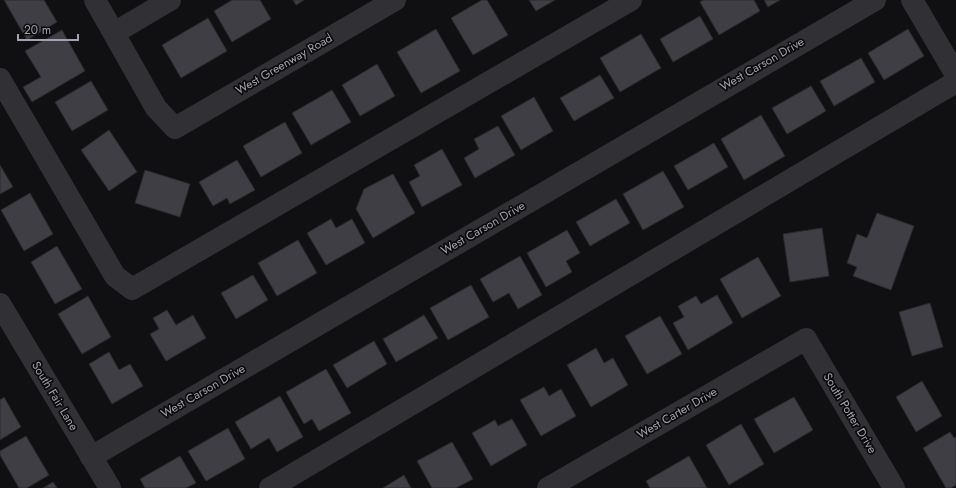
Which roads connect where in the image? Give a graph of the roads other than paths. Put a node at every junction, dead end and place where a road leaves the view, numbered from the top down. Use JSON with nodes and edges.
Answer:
{"nodes":[{"id":1,"x":95,"y":0,"type":"edge"},
{"id":2,"x":170,"y":0,"type":"edge"},
{"id":3,"x":395,"y":0,"type":"edge"},
{"id":4,"x":631,"y":0,"type":"edge"},
{"id":5,"x":875,"y":0,"type":"edge"},
{"id":6,"x":912,"y":0,"type":"edge"},
{"id":7,"x":114,"y":33,"type":"junction"},
{"id":8,"x":956,"y":75,"type":"edge"},
{"id":9,"x":0,"y":79,"type":"edge"},
{"id":10,"x":956,"y":82,"type":"edge"},
{"id":11,"x":0,"y":304,"type":"edge"},
{"id":12,"x":806,"y":339,"type":"joint"},
{"id":13,"x":91,"y":457,"type":"junction"},
{"id":14,"x":110,"y":488,"type":"edge"},
{"id":15,"x":270,"y":488,"type":"edge"},
{"id":16,"x":548,"y":488,"type":"edge"},
{"id":17,"x":894,"y":488,"type":"edge"}],
"edges":[{"from":1,"to":7,"type":"street"},
{"from":2,"to":7,"type":"street"},
{"from":3,"to":7,"type":"street","name":"West Greenway Road"},
{"from":4,"to":9,"type":"street"},
{"from":5,"to":13,"type":"street","name":"West Carson Drive"},
{"from":6,"to":8,"type":"street"},
{"from":10,"to":15,"type":"street"},
{"from":11,"to":13,"type":"street","name":"South Fair Lane"},
{"from":12,"to":16,"type":"street","name":"West Carter Drive"},
{"from":12,"to":17,"type":"street","name":"South Potter Drive"},
{"from":13,"to":14,"type":"street","name":"South Fair Lane"}]}
